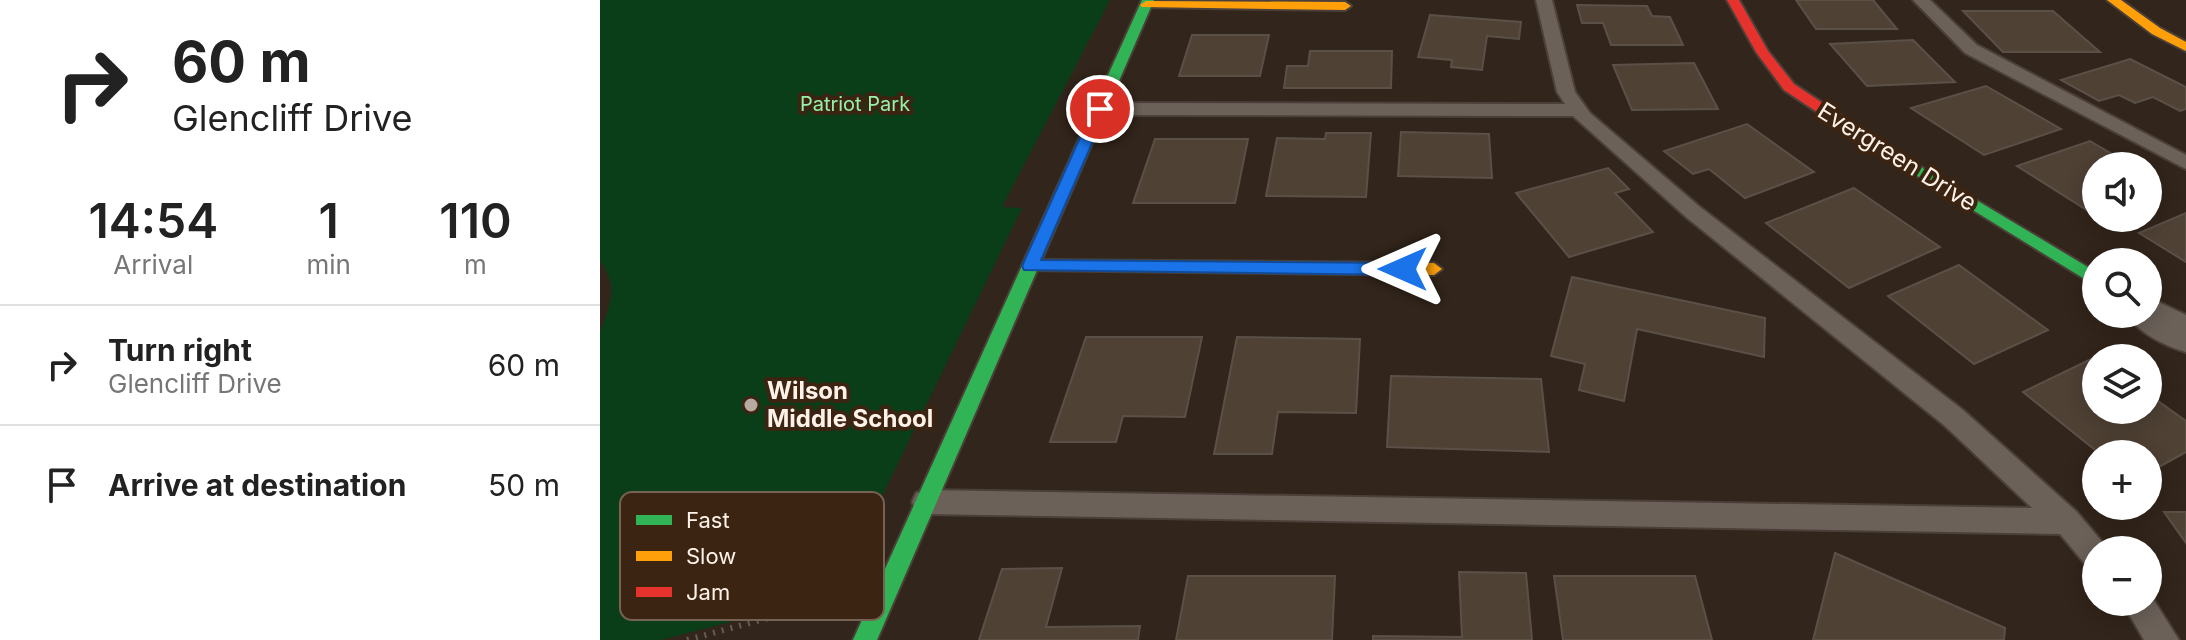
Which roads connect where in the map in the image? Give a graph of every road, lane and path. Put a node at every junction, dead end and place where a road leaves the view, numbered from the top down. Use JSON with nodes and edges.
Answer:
{"nodes":[{"id":1,"x":1544,"y":0,"type":"edge"},
{"id":2,"x":1733,"y":0,"type":"edge"},
{"id":3,"x":1921,"y":0,"type":"edge"},
{"id":4,"x":2113,"y":0,"type":"edge"},
{"id":5,"x":1147,"y":2,"type":"edge"},
{"id":6,"x":1345,"y":6,"type":"dead end"},
{"id":7,"x":2186,"y":47,"type":"edge"},
{"id":8,"x":1100,"y":109,"type":"junction"},
{"id":9,"x":1578,"y":110,"type":"junction"},
{"id":10,"x":2186,"y":163,"type":"edge"},
{"id":11,"x":1030,"y":266,"type":"junction"},
{"id":12,"x":1434,"y":269,"type":"dead end"},
{"id":13,"x":2082,"y":271,"type":"edge"},
{"id":14,"x":2162,"y":321,"type":"edge"},
{"id":15,"x":2186,"y":336,"type":"edge"},
{"id":16,"x":926,"y":502,"type":"junction"},
{"id":17,"x":2067,"y":521,"type":"junction"},
{"id":18,"x":2082,"y":538,"type":"edge"},
{"id":19,"x":884,"y":597,"type":"edge"},
{"id":20,"x":2147,"y":616,"type":"edge"},
{"id":21,"x":761,"y":620,"type":"edge"},
{"id":22,"x":874,"y":620,"type":"edge"},
{"id":23,"x":687,"y":640,"type":"edge"},
{"id":24,"x":865,"y":640,"type":"edge"},
{"id":25,"x":2163,"y":640,"type":"edge"}],
"edges":[{"from":1,"to":9,"type":"lane"},
{"from":2,"to":13,"type":"street","name":"Evergreen Drive"},
{"from":3,"to":10,"type":"lane"},
{"from":4,"to":7,"type":"street"},
{"from":5,"to":6,"type":"street"},
{"from":5,"to":8,"type":"street"},
{"from":8,"to":9,"type":"lane"},
{"from":8,"to":11,"type":"street"},
{"from":9,"to":17,"type":"lane"},
{"from":11,"to":12,"type":"street"},
{"from":11,"to":16,"type":"street"},
{"from":14,"to":15,"type":"street"},
{"from":16,"to":17,"type":"lane"},
{"from":16,"to":19,"type":"street"},
{"from":17,"to":18,"type":"lane"},
{"from":20,"to":25,"type":"lane"},
{"from":21,"to":23,"type":"path"},
{"from":22,"to":24,"type":"street"}]}
